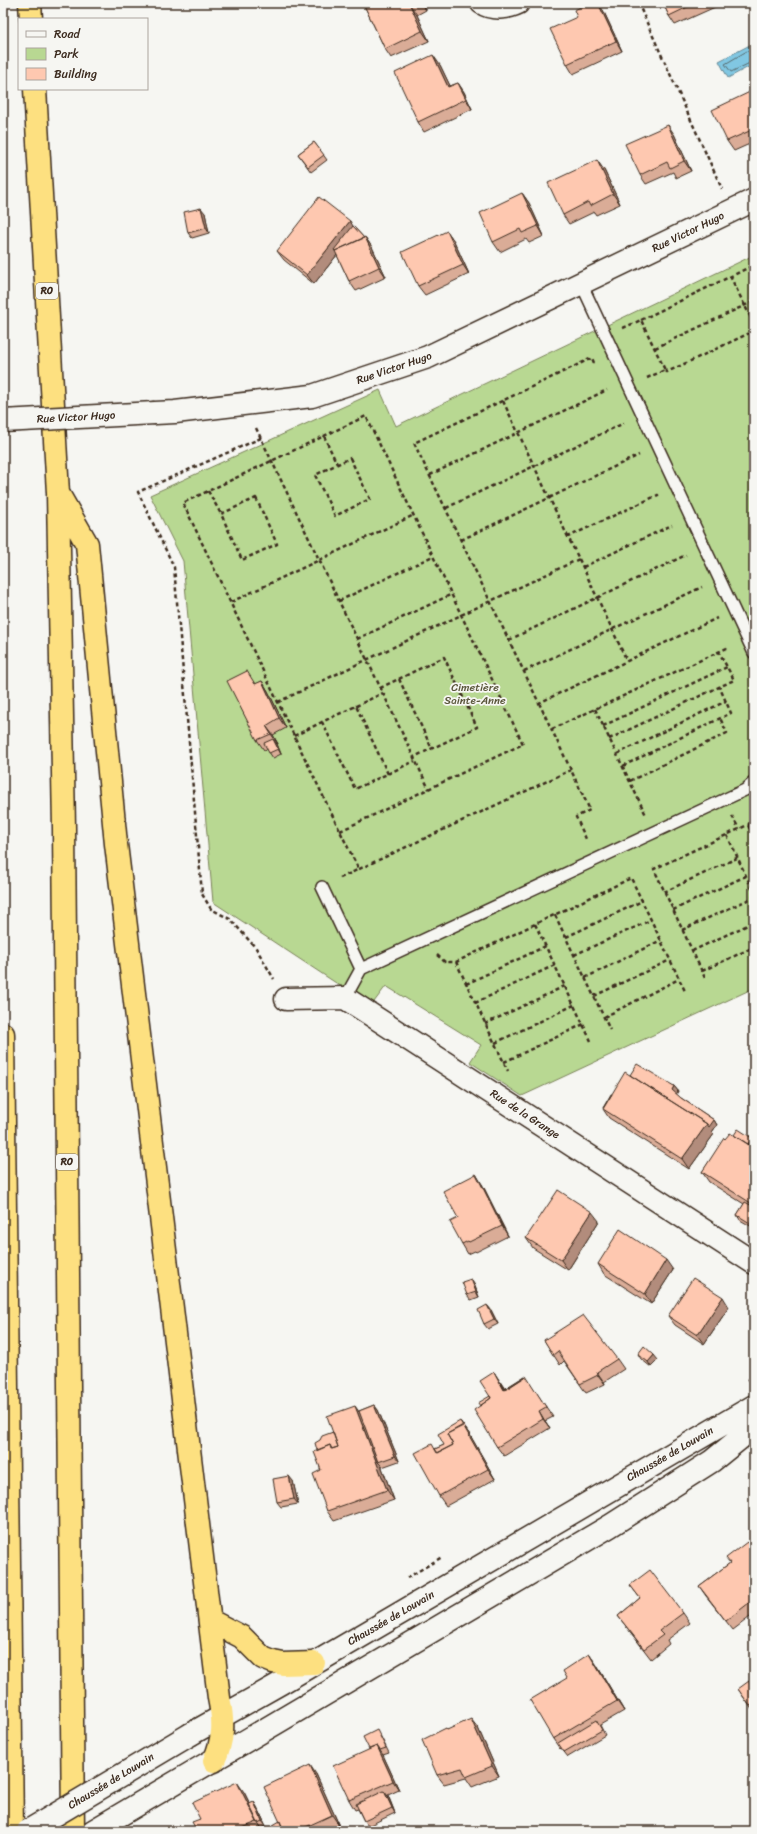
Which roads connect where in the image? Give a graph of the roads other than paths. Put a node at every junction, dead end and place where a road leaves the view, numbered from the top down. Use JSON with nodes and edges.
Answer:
{"nodes":[{"id":1,"x":30,"y":3,"type":"edge"},
{"id":2,"x":482,"y":3,"type":"edge"},
{"id":3,"x":518,"y":3,"type":"edge"},
{"id":4,"x":31,"y":18,"type":"edge"},
{"id":5,"x":35,"y":90,"type":"edge"},
{"id":6,"x":754,"y":200,"type":"edge"},
{"id":7,"x":581,"y":283,"type":"junction"},
{"id":8,"x":3,"y":421,"type":"edge"},
{"id":9,"x":58,"y":494,"type":"junction"},
{"id":10,"x":754,"y":653,"type":"edge"},
{"id":11,"x":754,"y":782,"type":"edge"},
{"id":12,"x":322,"y":887,"type":"dead end"},
{"id":13,"x":361,"y":969,"type":"junction"},
{"id":14,"x":345,"y":998,"type":"junction"},
{"id":15,"x":286,"y":1000,"type":"road end"},
{"id":16,"x":3,"y":1034,"type":"edge"},
{"id":17,"x":754,"y":1263,"type":"edge"},
{"id":18,"x":754,"y":1406,"type":"edge"},
{"id":19,"x":754,"y":1427,"type":"edge"},
{"id":20,"x":211,"y":1621,"type":"junction"},
{"id":21,"x":314,"y":1663,"type":"junction"},
{"id":22,"x":223,"y":1716,"type":"junction"},
{"id":23,"x":214,"y":1761,"type":"junction"},
{"id":24,"x":12,"y":1831,"type":"edge"},
{"id":25,"x":28,"y":1831,"type":"edge"},
{"id":26,"x":73,"y":1831,"type":"edge"},
{"id":27,"x":93,"y":1831,"type":"edge"}],
"edges":[{"from":1,"to":4,"type":"highway"},
{"from":2,"to":3,"type":"main road"},
{"from":5,"to":9,"type":"highway","number":"R0"},
{"from":6,"to":7,"type":"main road","name":"Rue Victor Hugo"},
{"from":7,"to":8,"type":"main road","name":"Rue Victor Hugo","bridge":true},
{"from":7,"to":10,"type":"lane"},
{"from":9,"to":20,"type":"highway"},
{"from":9,"to":26,"type":"highway","number":"R0"},
{"from":11,"to":13,"type":"lane"},
{"from":12,"to":13,"type":"lane"},
{"from":13,"to":14,"type":"lane"},
{"from":14,"to":15,"type":"main road"},
{"from":14,"to":17,"type":"main road","name":"Rue de la Grange"},
{"from":16,"to":24,"type":"highway"},
{"from":18,"to":21,"type":"main road","name":"Chaussée de Louvain"},
{"from":19,"to":23,"type":"main road"},
{"from":20,"to":21,"type":"highway"},
{"from":20,"to":22,"type":"highway"},
{"from":21,"to":22,"type":"main road","name":"Chaussée de Louvain"},
{"from":22,"to":23,"type":"highway"},
{"from":22,"to":25,"type":"main road","name":"Chaussée de Louvain","bridge":true},
{"from":23,"to":27,"type":"main road"}]}
